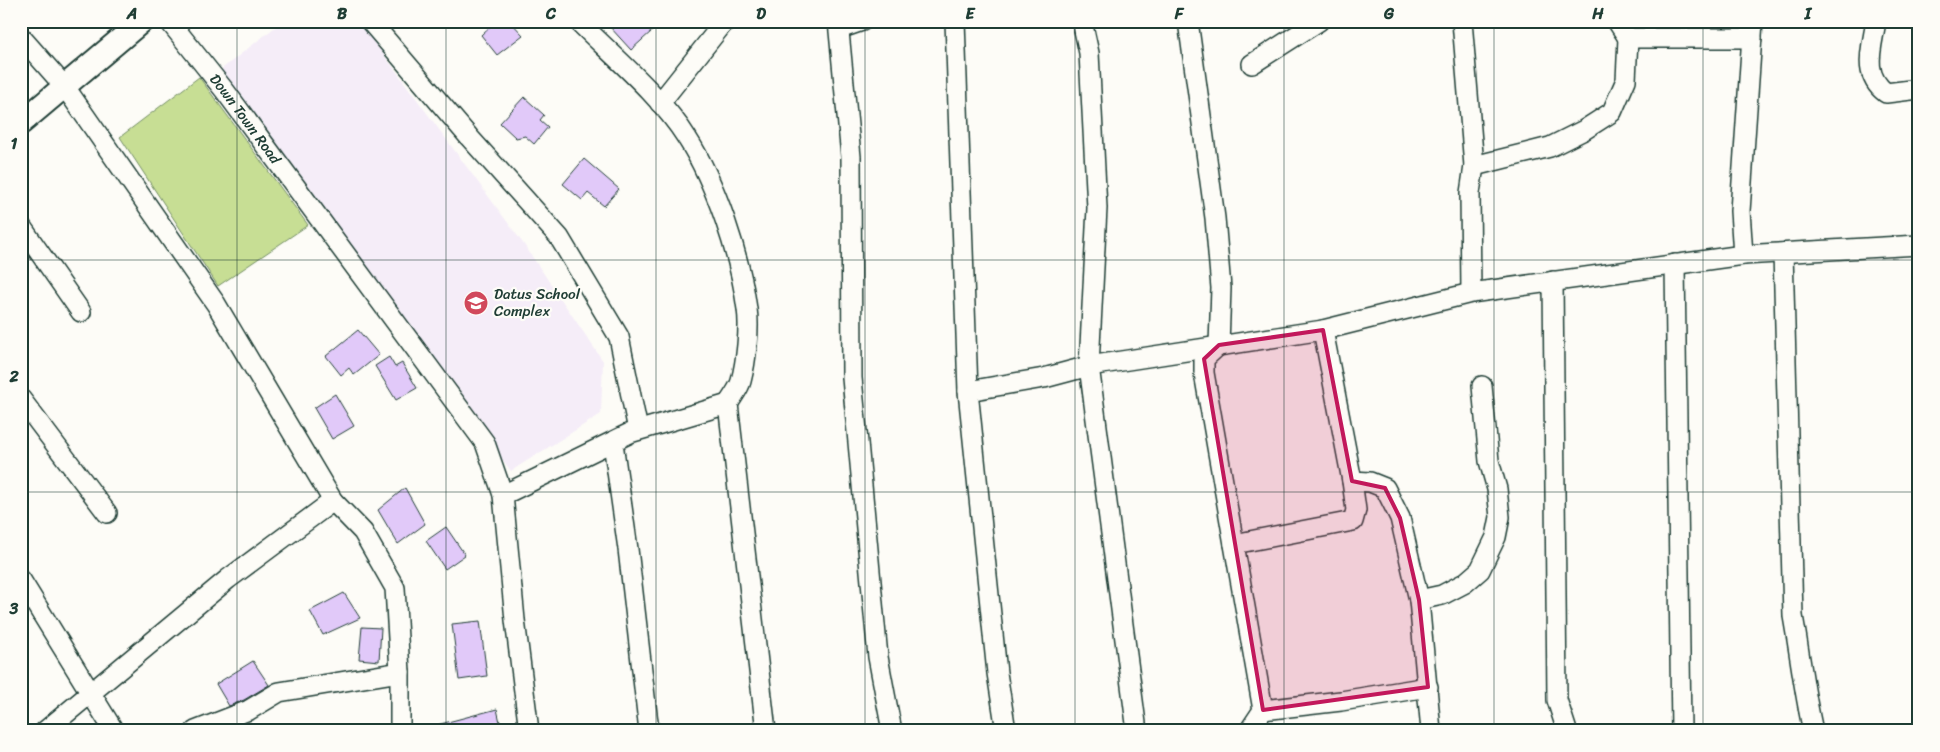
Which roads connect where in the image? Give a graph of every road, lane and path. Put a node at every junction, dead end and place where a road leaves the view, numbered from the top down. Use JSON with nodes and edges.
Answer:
{"nodes":[{"id":1,"x":142,"y":21,"type":"edge"},
{"id":2,"x":169,"y":21,"type":"edge"},
{"id":3,"x":370,"y":21,"type":"edge"},
{"id":4,"x":578,"y":21,"type":"edge"},
{"id":5,"x":725,"y":21,"type":"edge"},
{"id":6,"x":862,"y":21,"type":"edge"},
{"id":7,"x":955,"y":21,"type":"edge"},
{"id":8,"x":1082,"y":21,"type":"edge"},
{"id":9,"x":1188,"y":21,"type":"edge"},
{"id":10,"x":1319,"y":21,"type":"edge"},
{"id":11,"x":1462,"y":21,"type":"edge"},
{"id":12,"x":1617,"y":21,"type":"edge"},
{"id":13,"x":1876,"y":21,"type":"edge"},
{"id":14,"x":839,"y":25,"type":"edge"},
{"id":15,"x":1752,"y":30,"type":"edge"},
{"id":16,"x":21,"y":37,"type":"edge"},
{"id":17,"x":1628,"y":38,"type":"junction"},
{"id":18,"x":1252,"y":64,"type":"dead end"},
{"id":19,"x":65,"y":87,"type":"junction"},
{"id":20,"x":1919,"y":89,"type":"edge"},
{"id":21,"x":660,"y":103,"type":"junction"},
{"id":22,"x":21,"y":123,"type":"edge"},
{"id":23,"x":1474,"y":166,"type":"junction"},
{"id":24,"x":21,"y":226,"type":"edge"},
{"id":25,"x":1919,"y":245,"type":"edge"},
{"id":26,"x":1782,"y":253,"type":"junction"},
{"id":27,"x":1742,"y":255,"type":"junction"},
{"id":28,"x":1675,"y":264,"type":"junction"},
{"id":29,"x":1553,"y":281,"type":"junction"},
{"id":30,"x":1471,"y":293,"type":"junction"},
{"id":31,"x":81,"y":312,"type":"dead end"},
{"id":32,"x":1323,"y":330,"type":"junction"},
{"id":33,"x":1219,"y":344,"type":"junction"},
{"id":34,"x":1088,"y":366,"type":"junction"},
{"id":35,"x":1482,"y":386,"type":"dead end"},
{"id":36,"x":968,"y":391,"type":"junction"},
{"id":37,"x":22,"y":402,"type":"edge"},
{"id":38,"x":728,"y":404,"type":"junction"},
{"id":39,"x":638,"y":430,"type":"junction"},
{"id":40,"x":613,"y":443,"type":"junction"},
{"id":41,"x":1352,"y":482,"type":"junction"},
{"id":42,"x":503,"y":495,"type":"junction"},
{"id":43,"x":333,"y":501,"type":"junction"},
{"id":44,"x":107,"y":513,"type":"dead end"},
{"id":45,"x":1234,"y":544,"type":"junction"},
{"id":46,"x":21,"y":580,"type":"edge"},
{"id":47,"x":1419,"y":600,"type":"junction"},
{"id":48,"x":27,"y":604,"type":"edge"},
{"id":49,"x":400,"y":672,"type":"junction"},
{"id":50,"x":1428,"y":687,"type":"junction"},
{"id":51,"x":90,"y":693,"type":"junction"},
{"id":52,"x":1263,"y":710,"type":"junction"},
{"id":53,"x":45,"y":731,"type":"edge"},
{"id":54,"x":114,"y":731,"type":"edge"},
{"id":55,"x":195,"y":731,"type":"edge"},
{"id":56,"x":400,"y":731,"type":"edge"},
{"id":57,"x":529,"y":731,"type":"edge"},
{"id":58,"x":649,"y":731,"type":"edge"},
{"id":59,"x":766,"y":731,"type":"edge"},
{"id":60,"x":892,"y":731,"type":"edge"},
{"id":61,"x":1006,"y":731,"type":"edge"},
{"id":62,"x":1137,"y":731,"type":"edge"},
{"id":63,"x":1249,"y":731,"type":"edge"},
{"id":64,"x":1431,"y":731,"type":"edge"},
{"id":65,"x":1568,"y":731,"type":"edge"},
{"id":66,"x":1681,"y":731,"type":"edge"},
{"id":67,"x":1813,"y":731,"type":"edge"}],
"edges":[{"from":1,"to":19,"type":"main road"},
{"from":2,"to":42,"type":"street","name":"Down Town Road"},
{"from":3,"to":39,"type":"street"},
{"from":4,"to":21,"type":"street"},
{"from":5,"to":21,"type":"street"},
{"from":6,"to":14,"type":"street"},
{"from":7,"to":36,"type":"street"},
{"from":8,"to":34,"type":"street"},
{"from":9,"to":33,"type":"street"},
{"from":10,"to":18,"type":"street"},
{"from":11,"to":23,"type":"street"},
{"from":12,"to":17,"type":"street"},
{"from":13,"to":20,"type":"street"},
{"from":14,"to":60,"type":"street"},
{"from":15,"to":17,"type":"street"},
{"from":15,"to":27,"type":"street"},
{"from":16,"to":19,"type":"street"},
{"from":17,"to":23,"type":"street"},
{"from":19,"to":22,"type":"main road"},
{"from":19,"to":43,"type":"street"},
{"from":21,"to":38,"type":"street"},
{"from":23,"to":30,"type":"street"},
{"from":24,"to":31,"type":"street"},
{"from":25,"to":26,"type":"street"},
{"from":26,"to":27,"type":"street"},
{"from":26,"to":67,"type":"street"},
{"from":27,"to":28,"type":"street"},
{"from":28,"to":29,"type":"street"},
{"from":28,"to":66,"type":"street"},
{"from":29,"to":30,"type":"street"},
{"from":29,"to":65,"type":"street"},
{"from":30,"to":32,"type":"street"},
{"from":32,"to":33,"type":"street"},
{"from":32,"to":41,"type":"street"},
{"from":33,"to":34,"type":"street"},
{"from":33,"to":45,"type":"street"},
{"from":34,"to":36,"type":"street"},
{"from":34,"to":62,"type":"street"},
{"from":35,"to":47,"type":"street"},
{"from":36,"to":61,"type":"street"},
{"from":37,"to":44,"type":"street"},
{"from":38,"to":39,"type":"street"},
{"from":38,"to":59,"type":"street"},
{"from":39,"to":40,"type":"street"},
{"from":40,"to":42,"type":"street"},
{"from":40,"to":58,"type":"street"},
{"from":41,"to":45,"type":"street"},
{"from":41,"to":47,"type":"street"},
{"from":42,"to":57,"type":"street","name":"Down Town Road"},
{"from":43,"to":49,"type":"street"},
{"from":43,"to":51,"type":"street"},
{"from":45,"to":52,"type":"street"},
{"from":46,"to":48,"type":"street"},
{"from":47,"to":50,"type":"street"},
{"from":48,"to":51,"type":"street"},
{"from":49,"to":55,"type":"street"},
{"from":49,"to":56,"type":"street"},
{"from":50,"to":52,"type":"street"},
{"from":50,"to":64,"type":"street"},
{"from":51,"to":53,"type":"street"},
{"from":51,"to":54,"type":"street"},
{"from":52,"to":63,"type":"street"}]}
